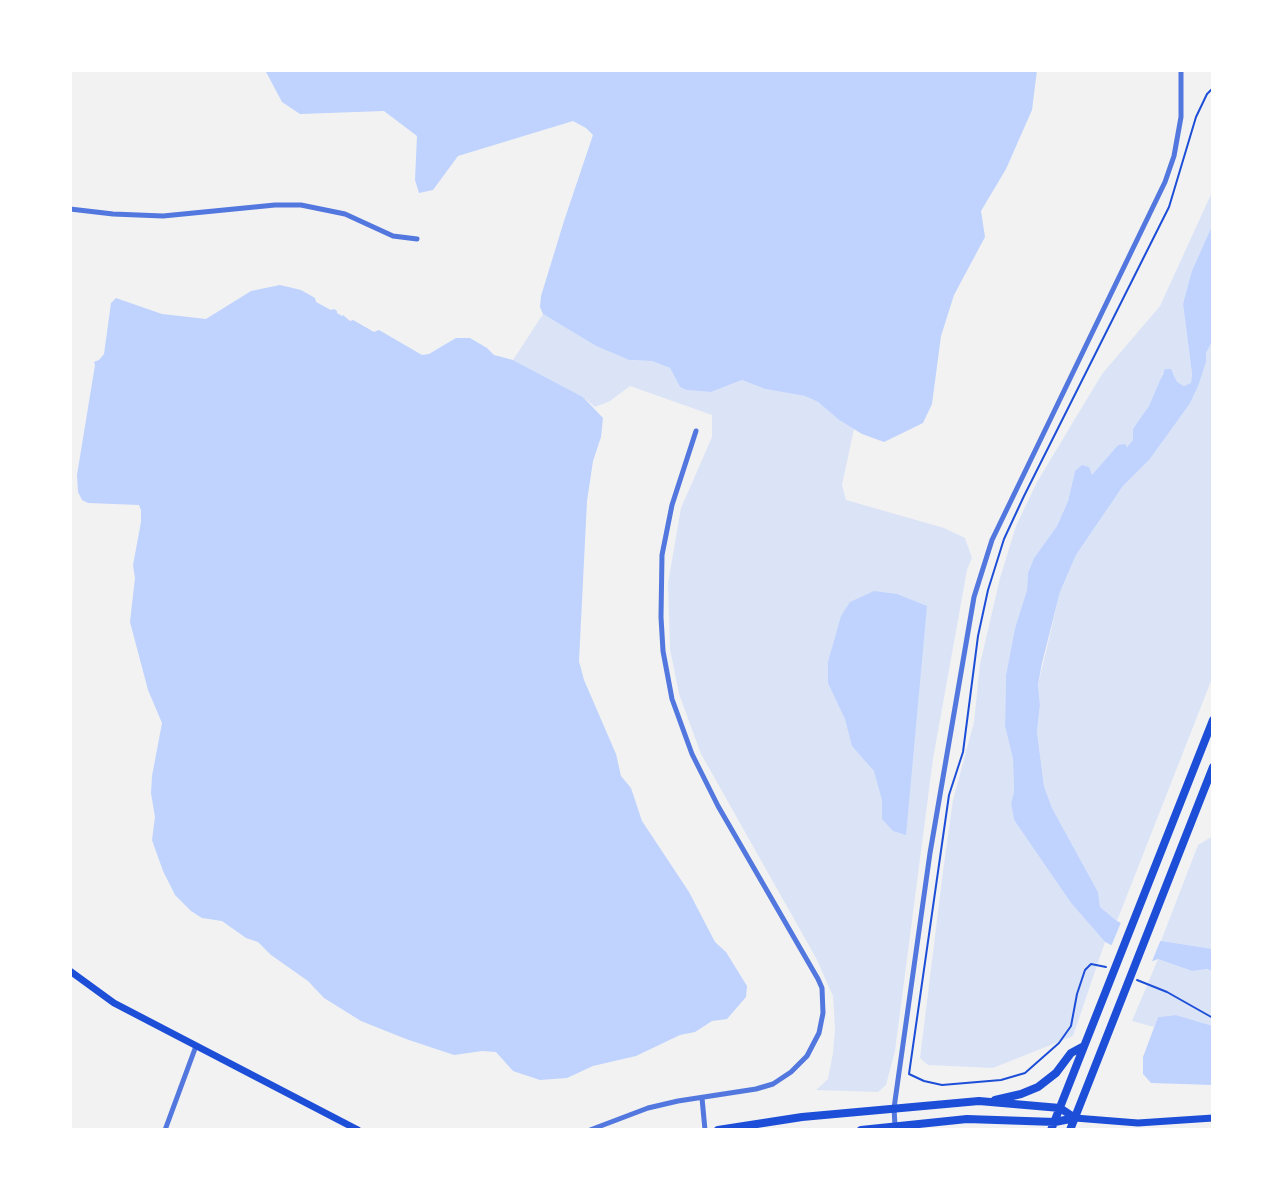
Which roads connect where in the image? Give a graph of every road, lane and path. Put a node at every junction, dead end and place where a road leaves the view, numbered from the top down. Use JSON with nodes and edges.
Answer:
{"nodes":[{"id":1,"x":1181,"y":70,"type":"edge"},
{"id":2,"x":1213,"y":88,"type":"edge"},
{"id":3,"x":70,"y":209,"type":"edge"},
{"id":4,"x":417,"y":239,"type":"dead end"},
{"id":5,"x":696,"y":431,"type":"dead end"},
{"id":6,"x":1213,"y":720,"type":"edge"},
{"id":7,"x":1213,"y":768,"type":"edge"},
{"id":8,"x":1107,"y":968,"type":"dead end"},
{"id":9,"x":70,"y":971,"type":"edge"},
{"id":10,"x":1130,"y":977,"type":"dead end"},
{"id":11,"x":1213,"y":1018,"type":"edge"},
{"id":12,"x":197,"y":1046,"type":"junction"},
{"id":13,"x":1084,"y":1046,"type":"junction"},
{"id":14,"x":702,"y":1098,"type":"junction"},
{"id":15,"x":995,"y":1100,"type":"junction"},
{"id":16,"x":894,"y":1108,"type":"junction"},
{"id":17,"x":1060,"y":1108,"type":"junction"},
{"id":18,"x":1075,"y":1118,"type":"junction"},
{"id":19,"x":1213,"y":1118,"type":"edge"},
{"id":20,"x":895,"y":1126,"type":"junction"},
{"id":21,"x":1053,"y":1126,"type":"edge"},
{"id":22,"x":165,"y":1130,"type":"edge"},
{"id":23,"x":358,"y":1130,"type":"edge"},
{"id":24,"x":590,"y":1130,"type":"edge"},
{"id":25,"x":705,"y":1130,"type":"edge"},
{"id":26,"x":718,"y":1130,"type":"edge"},
{"id":27,"x":861,"y":1130,"type":"edge"},
{"id":28,"x":1070,"y":1130,"type":"edge"}],
"edges":[{"from":1,"to":16,"type":"street"},
{"from":2,"to":8,"type":"path"},
{"from":3,"to":4,"type":"street"},
{"from":5,"to":14,"type":"street"},
{"from":6,"to":13,"type":"main road"},
{"from":7,"to":18,"type":"main road"},
{"from":9,"to":12,"type":"main road"},
{"from":10,"to":11,"type":"path"},
{"from":12,"to":22,"type":"street"},
{"from":12,"to":23,"type":"main road"},
{"from":13,"to":15,"type":"main road"},
{"from":13,"to":17,"type":"main road"},
{"from":14,"to":24,"type":"street"},
{"from":14,"to":25,"type":"street"},
{"from":15,"to":16,"type":"main road"},
{"from":15,"to":17,"type":"main road"},
{"from":16,"to":20,"type":"street"},
{"from":16,"to":26,"type":"main road"},
{"from":17,"to":18,"type":"main road"},
{"from":17,"to":21,"type":"main road"},
{"from":18,"to":19,"type":"main road"},
{"from":18,"to":21,"type":"main road"},
{"from":18,"to":28,"type":"main road"},
{"from":20,"to":21,"type":"main road"},
{"from":20,"to":27,"type":"main road"}]}
